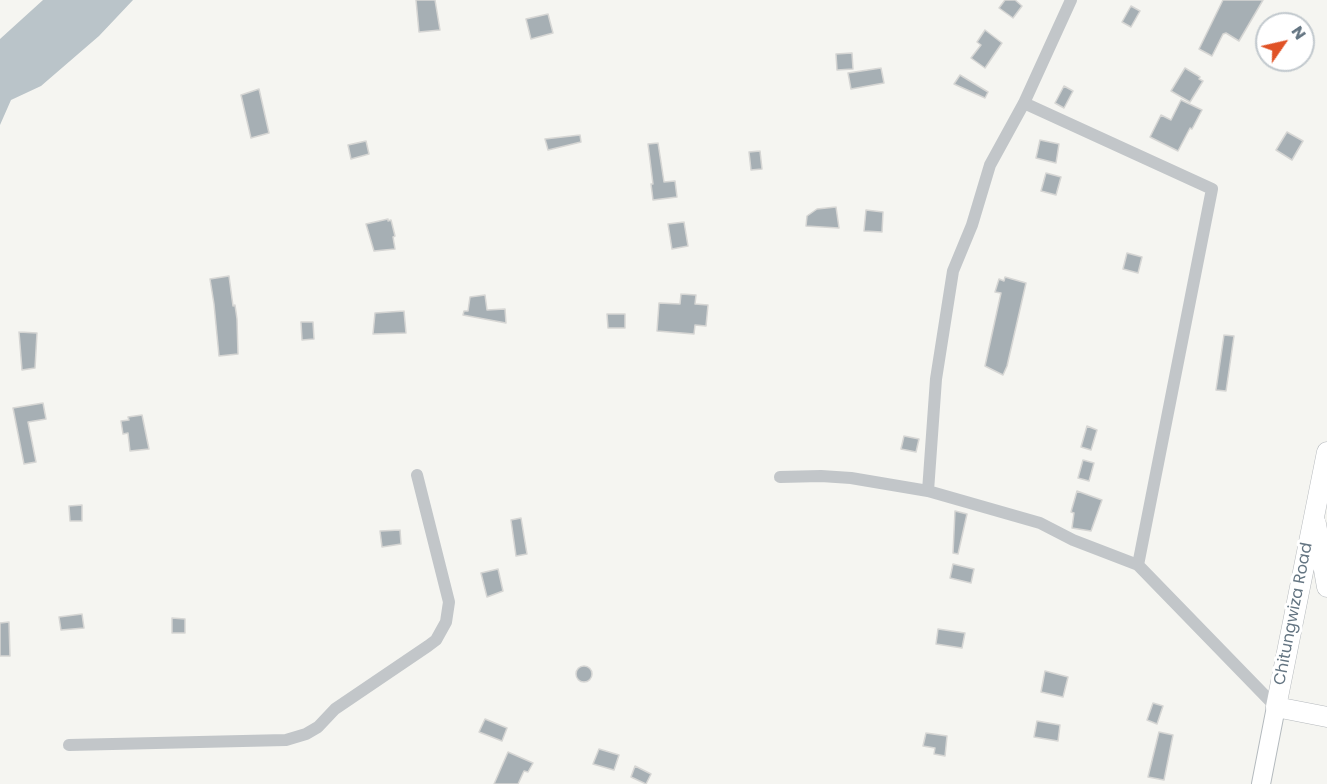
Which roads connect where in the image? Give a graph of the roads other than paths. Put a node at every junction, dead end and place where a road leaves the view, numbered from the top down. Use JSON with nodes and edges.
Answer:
{"nodes":[{"id":1,"x":1071,"y":0,"type":"edge"},
{"id":2,"x":1024,"y":103,"type":"junction"},
{"id":3,"x":1327,"y":452,"type":"edge"},
{"id":4,"x":417,"y":475,"type":"dead end"},
{"id":5,"x":780,"y":477,"type":"dead end"},
{"id":6,"x":928,"y":491,"type":"junction"},
{"id":7,"x":1314,"y":513,"type":"junction"},
{"id":8,"x":1138,"y":564,"type":"junction"},
{"id":9,"x":1327,"y":587,"type":"edge"},
{"id":10,"x":1276,"y":707,"type":"junction"},
{"id":11,"x":1327,"y":717,"type":"edge"},
{"id":12,"x":69,"y":745,"type":"dead end"},
{"id":13,"x":1261,"y":784,"type":"edge"}],
"edges":[{"from":1,"to":2,"type":"street"},
{"from":2,"to":6,"type":"street"},
{"from":2,"to":8,"type":"street"},
{"from":3,"to":7,"type":"main road","name":"Chitungwiza Road"},
{"from":4,"to":12,"type":"street"},
{"from":5,"to":6,"type":"street"},
{"from":6,"to":8,"type":"street"},
{"from":7,"to":9,"type":"main road"},
{"from":7,"to":10,"type":"main road","name":"Chitungwiza Road"},
{"from":8,"to":10,"type":"street"},
{"from":10,"to":11,"type":"main road"},
{"from":10,"to":13,"type":"main road"}]}
